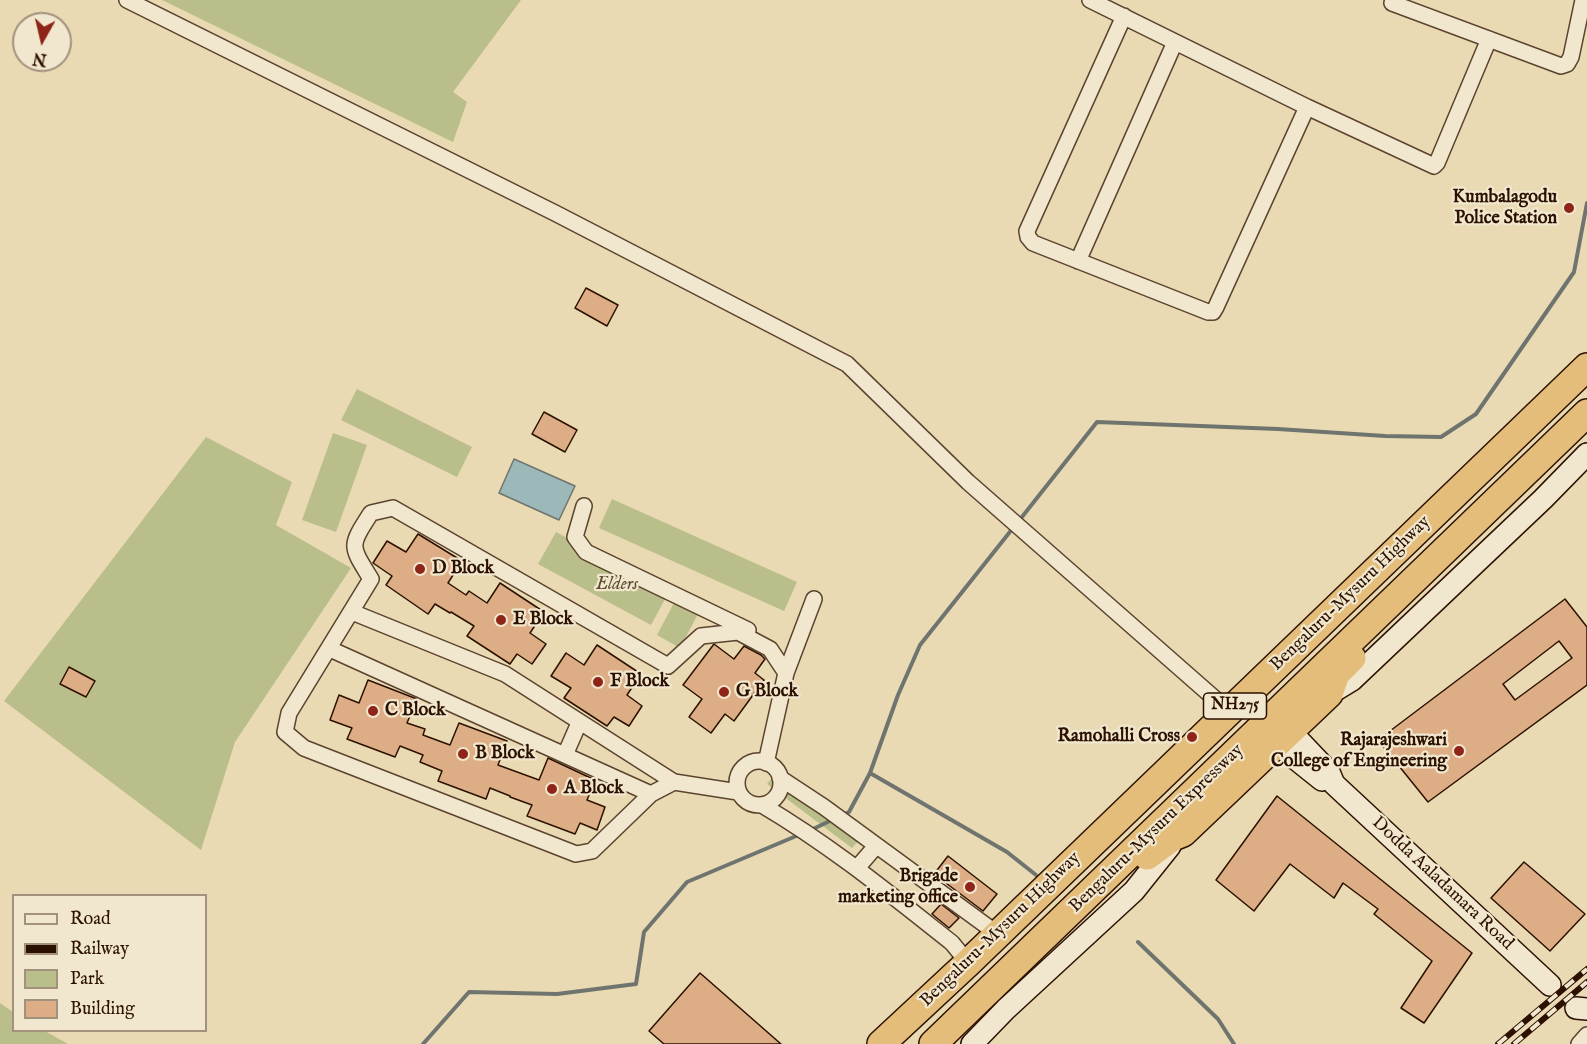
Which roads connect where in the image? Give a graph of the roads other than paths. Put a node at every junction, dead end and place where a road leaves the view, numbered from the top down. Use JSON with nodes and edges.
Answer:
{"nodes":[{"id":1,"x":127,"y":0,"type":"edge"},
{"id":2,"x":1090,"y":0,"type":"edge"},
{"id":3,"x":1584,"y":1,"type":"edge"},
{"id":4,"x":1392,"y":3,"type":"dead end"},
{"id":5,"x":1124,"y":16,"type":"junction"},
{"id":6,"x":1489,"y":39,"type":"junction"},
{"id":7,"x":1175,"y":42,"type":"junction"},
{"id":8,"x":1306,"y":107,"type":"junction"},
{"id":9,"x":1078,"y":261,"type":"junction"},
{"id":10,"x":1585,"y":368,"type":"edge"},
{"id":11,"x":1587,"y":413,"type":"edge"},
{"id":12,"x":1587,"y":433,"type":"edge"},
{"id":13,"x":1587,"y":454,"type":"edge"},
{"id":14,"x":1537,"y":494,"type":"junction"},
{"id":15,"x":584,"y":506,"type":"dead end"},
{"id":16,"x":814,"y":599,"type":"dead end"},
{"id":17,"x":352,"y":612,"type":"junction"},
{"id":18,"x":330,"y":648,"type":"junction"},
{"id":19,"x":770,"y":649,"type":"junction"},
{"id":20,"x":786,"y":673,"type":"junction"},
{"id":21,"x":1221,"y":705,"type":"junction"},
{"id":22,"x":579,"y":723,"type":"junction"},
{"id":23,"x":1284,"y":738,"type":"junction"},
{"id":24,"x":566,"y":755,"type":"junction"},
{"id":25,"x":766,"y":763,"type":"junction"},
{"id":26,"x":780,"y":778,"type":"junction"},
{"id":27,"x":674,"y":782,"type":"junction"},
{"id":28,"x":738,"y":792,"type":"junction"},
{"id":29,"x":651,"y":794,"type":"junction"},
{"id":30,"x":762,"y":805,"type":"junction"},
{"id":31,"x":1173,"y":837,"type":"junction"},
{"id":32,"x":876,"y":846,"type":"junction"},
{"id":33,"x":857,"y":868,"type":"junction"},
{"id":34,"x":988,"y":927,"type":"junction"},
{"id":35,"x":961,"y":954,"type":"junction"},
{"id":36,"x":1550,"y":985,"type":"dead end"},
{"id":37,"x":1587,"y":1035,"type":"edge"},
{"id":38,"x":865,"y":1044,"type":"edge"},
{"id":39,"x":881,"y":1044,"type":"edge"},
{"id":40,"x":897,"y":1044,"type":"edge"},
{"id":41,"x":933,"y":1044,"type":"edge"},
{"id":42,"x":953,"y":1044,"type":"edge"},
{"id":43,"x":972,"y":1044,"type":"edge"},
{"id":44,"x":1579,"y":1044,"type":"edge"}],
"edges":[{"from":1,"to":21,"type":"street"},
{"from":2,"to":5,"type":"street"},
{"from":3,"to":6,"type":"street"},
{"from":4,"to":6,"type":"street"},
{"from":5,"to":7,"type":"street"},
{"from":5,"to":9,"type":"street"},
{"from":6,"to":8,"type":"street"},
{"from":7,"to":8,"type":"street"},
{"from":7,"to":9,"type":"street"},
{"from":8,"to":9,"type":"street"},
{"from":10,"to":21,"type":"street","number":"NH275"},
{"from":10,"to":39,"type":"highway","name":"Bengaluru-Mysuru Highway","number":"NH275"},
{"from":10,"to":40,"type":"highway","number":"NH275"},
{"from":11,"to":41,"type":"highway","name":"Bengaluru-Mysuru Expressway","number":"NH275"},
{"from":12,"to":14,"type":"highway","name":"Bengaluru-Mysuru Expressway","number":"NH275"},
{"from":13,"to":14,"type":"street","name":"Bengaluru-Mysuru Expressway","number":"NH275"},
{"from":14,"to":23,"type":"highway","name":"Bengaluru-Mysuru Expressway","number":"NH275"},
{"from":15,"to":19,"type":"street"},
{"from":16,"to":20,"type":"street"},
{"from":17,"to":18,"type":"street"},
{"from":17,"to":19,"type":"street"},
{"from":17,"to":22,"type":"street"},
{"from":18,"to":24,"type":"street"},
{"from":18,"to":29,"type":"street"},
{"from":19,"to":20,"type":"street"},
{"from":20,"to":25,"type":"street"},
{"from":21,"to":34,"type":"street","number":"NH275"},
{"from":22,"to":24,"type":"street"},
{"from":22,"to":27,"type":"street"},
{"from":23,"to":31,"type":"highway","name":"Bengaluru-Mysuru Expressway","number":"NH275"},
{"from":23,"to":36,"type":"street","name":"Dodda Aaladamara Road"},
{"from":24,"to":29,"type":"street"},
{"from":25,"to":26,"type":"street"},
{"from":25,"to":28,"type":"street"},
{"from":26,"to":30,"type":"street"},
{"from":26,"to":32,"type":"street"},
{"from":27,"to":28,"type":"street"},
{"from":27,"to":29,"type":"street"},
{"from":28,"to":30,"type":"street"},
{"from":30,"to":33,"type":"street"},
{"from":31,"to":42,"type":"highway","name":"Bengaluru-Mysuru Expressway","number":"NH275"},
{"from":31,"to":43,"type":"street","name":"Bengaluru-Mysuru Expressway","number":"NH275"},
{"from":32,"to":33,"type":"street"},
{"from":32,"to":34,"type":"street"},
{"from":33,"to":35,"type":"street"},
{"from":34,"to":35,"type":"street","number":"NH275"},
{"from":35,"to":38,"type":"street","number":"NH275"},
{"from":37,"to":44,"type":"street"}]}
